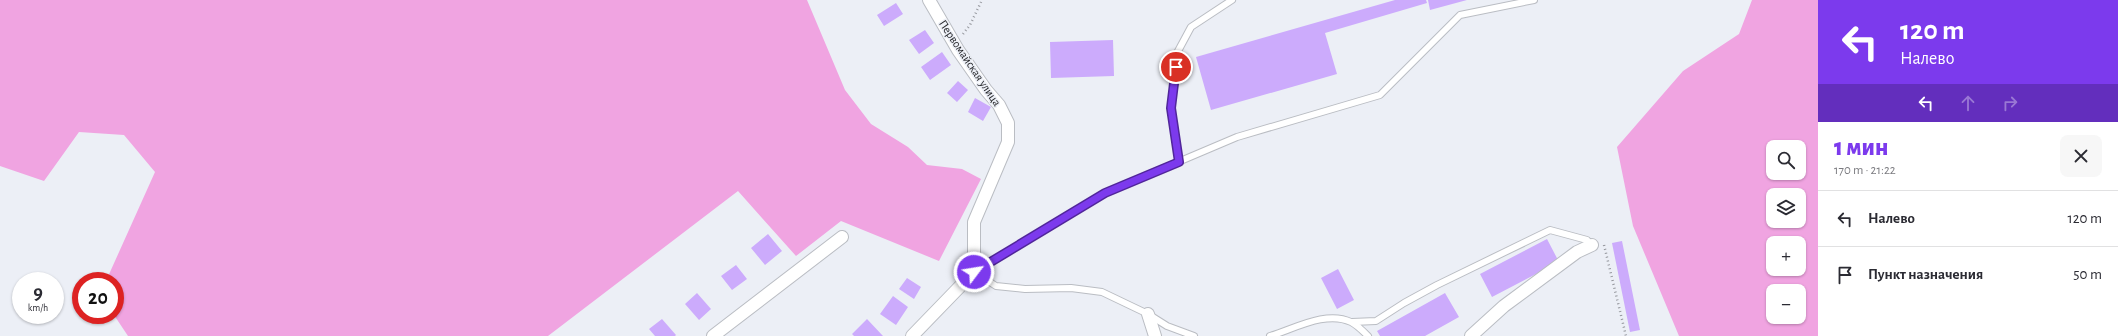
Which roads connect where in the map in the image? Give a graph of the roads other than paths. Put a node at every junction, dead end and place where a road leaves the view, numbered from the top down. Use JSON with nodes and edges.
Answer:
{"nodes":[{"id":1,"x":929,"y":0,"type":"edge"},
{"id":2,"x":1232,"y":0,"type":"edge"},
{"id":3,"x":1534,"y":0,"type":"edge"},
{"id":4,"x":1179,"y":162,"type":"junction"},
{"id":5,"x":842,"y":237,"type":"dead end"},
{"id":6,"x":1592,"y":245,"type":"joint"},
{"id":7,"x":974,"y":272,"type":"junction"},
{"id":8,"x":1148,"y":314,"type":"junction"},
{"id":9,"x":1352,"y":322,"type":"junction"},
{"id":10,"x":713,"y":336,"type":"edge"},
{"id":11,"x":912,"y":336,"type":"edge"},
{"id":12,"x":1155,"y":336,"type":"edge"},
{"id":13,"x":1194,"y":336,"type":"edge"},
{"id":14,"x":1270,"y":336,"type":"edge"},
{"id":15,"x":1368,"y":336,"type":"edge"},
{"id":16,"x":1471,"y":336,"type":"edge"}],
"edges":[{"from":1,"to":7,"type":"street","name":"Первомайская улица"},
{"from":2,"to":4,"type":"lane"},
{"from":3,"to":4,"type":"lane"},
{"from":4,"to":7,"type":"lane"},
{"from":5,"to":10,"type":"street"},
{"from":6,"to":9,"type":"lane"},
{"from":6,"to":16,"type":"street"},
{"from":7,"to":8,"type":"lane"},
{"from":7,"to":11,"type":"street"},
{"from":8,"to":12,"type":"street"},
{"from":8,"to":13,"type":"lane"},
{"from":9,"to":14,"type":"lane"},
{"from":9,"to":15,"type":"lane"}]}
